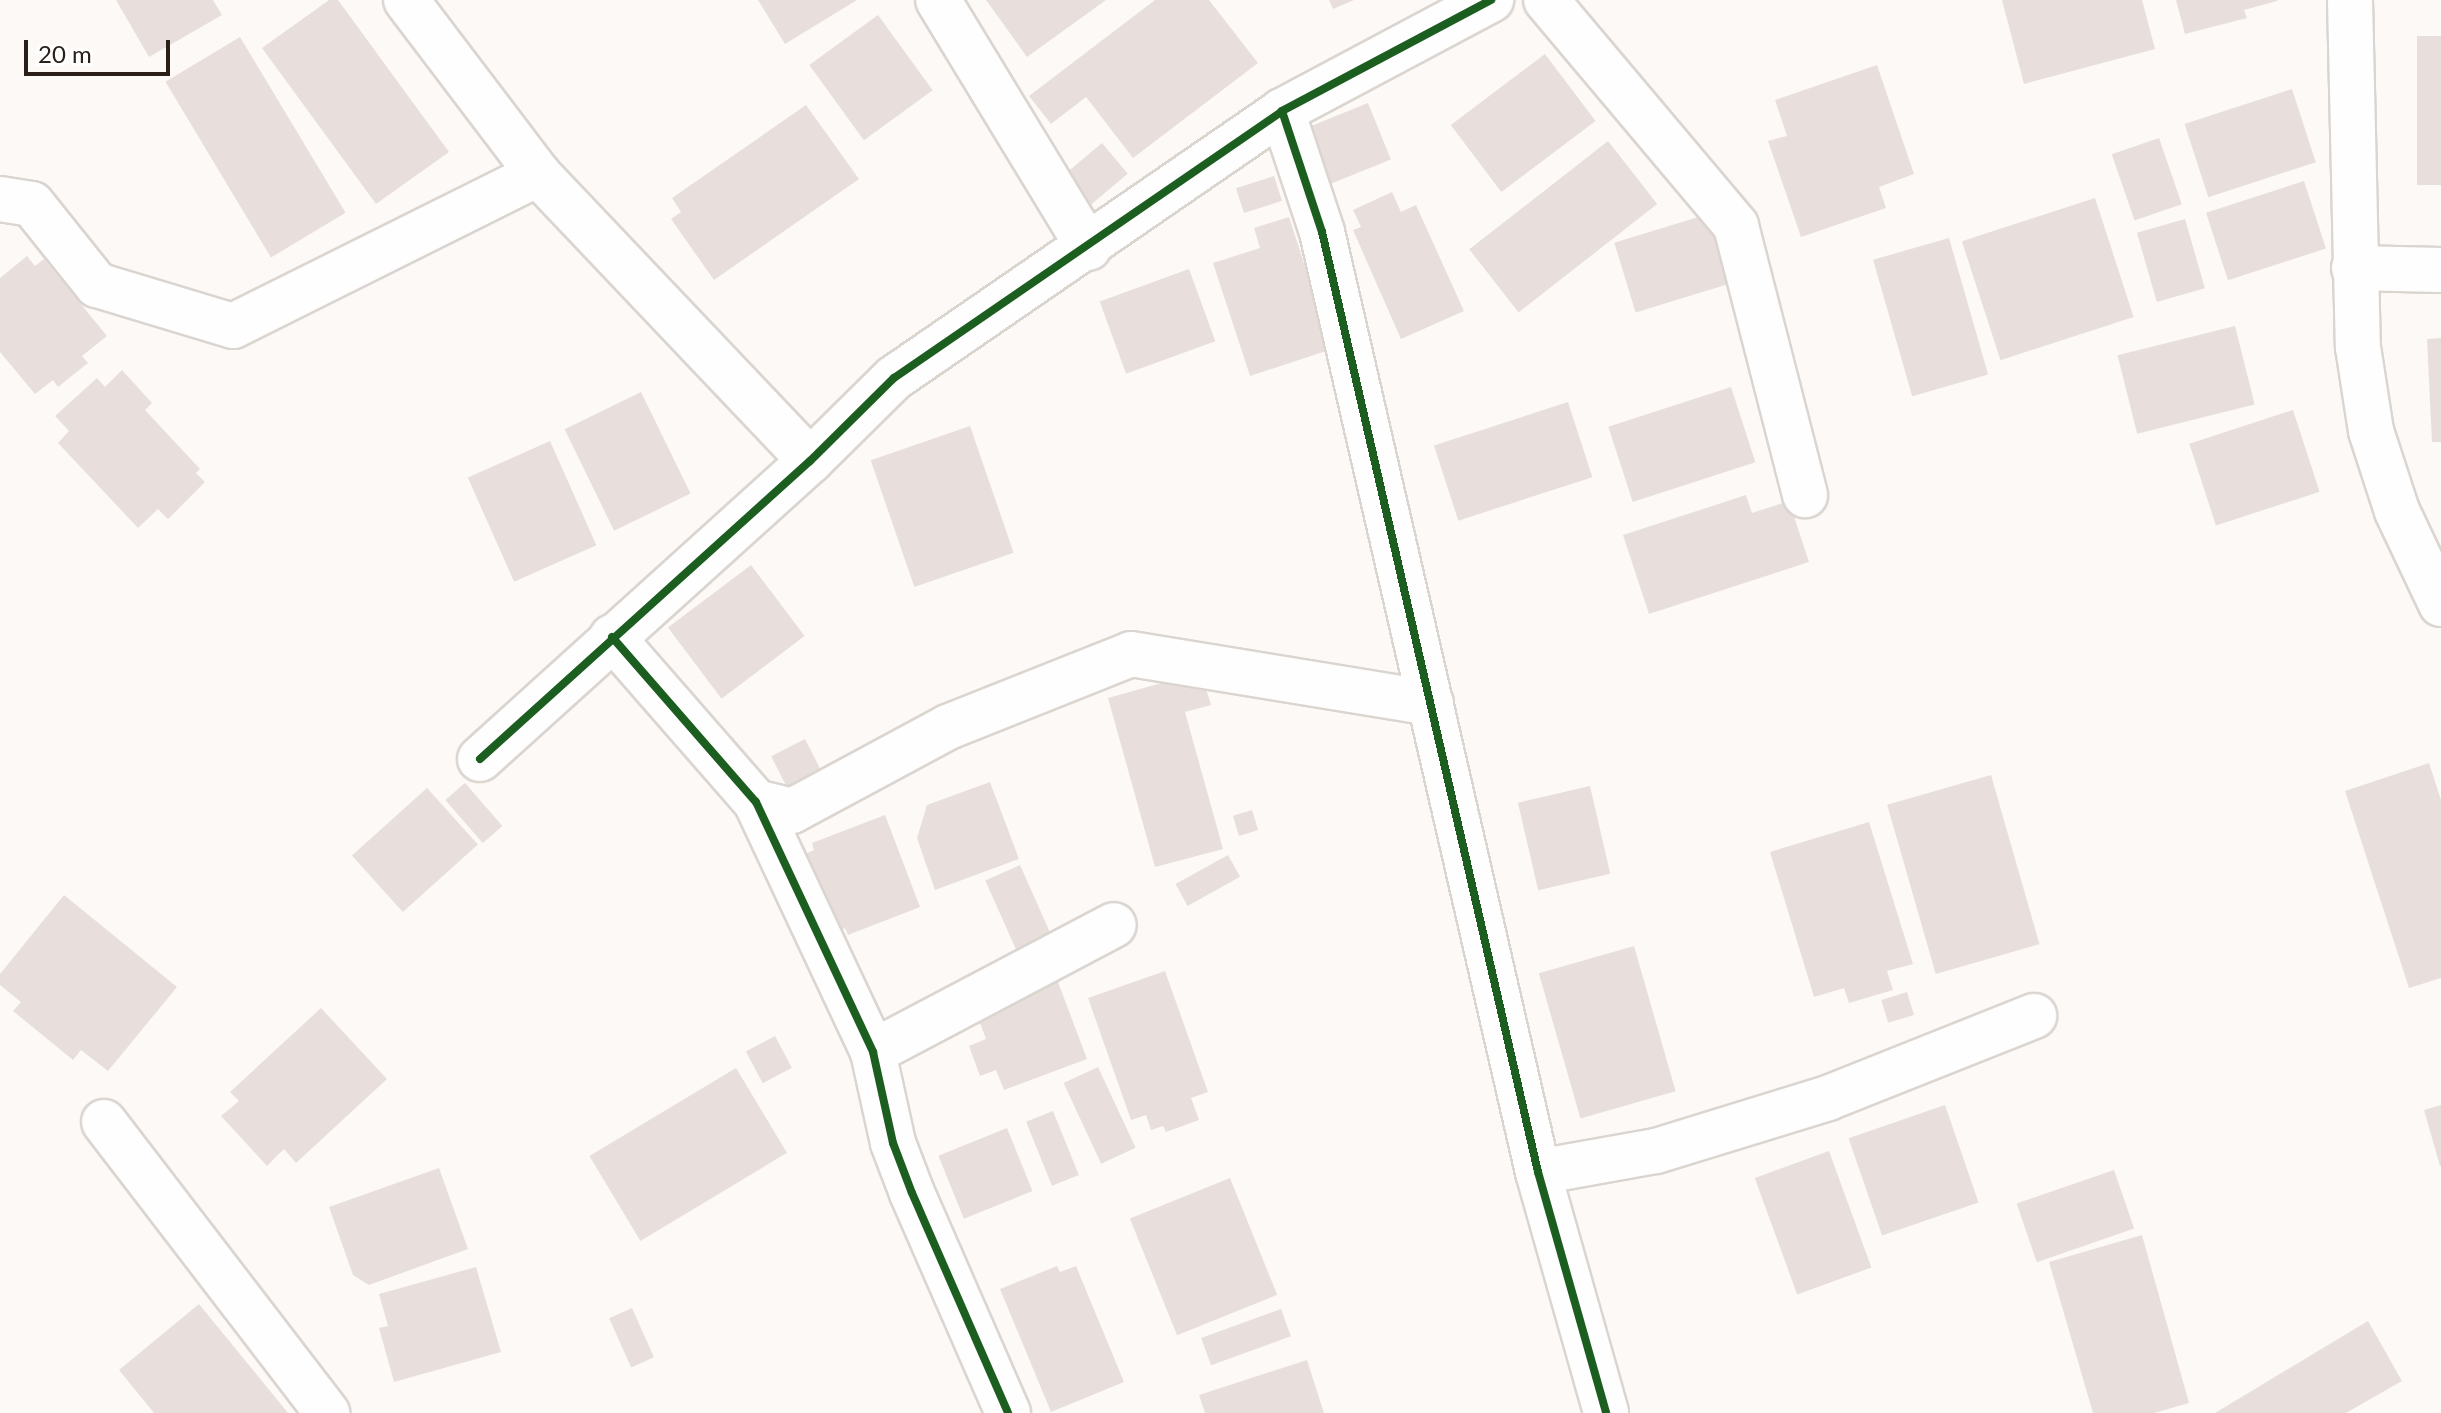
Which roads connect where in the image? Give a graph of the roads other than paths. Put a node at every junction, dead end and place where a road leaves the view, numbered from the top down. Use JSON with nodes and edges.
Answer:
{"nodes":[{"id":1,"x":406,"y":0,"type":"edge"},
{"id":2,"x":938,"y":0,"type":"edge"},
{"id":3,"x":1491,"y":0,"type":"edge"},
{"id":4,"x":1546,"y":0,"type":"edge"},
{"id":5,"x":2350,"y":0,"type":"edge"},
{"id":6,"x":1282,"y":111,"type":"junction"},
{"id":7,"x":538,"y":174,"type":"junction"},
{"id":8,"x":0,"y":199,"type":"edge"},
{"id":9,"x":1089,"y":248,"type":"junction"},
{"id":10,"x":2354,"y":268,"type":"junction"},
{"id":11,"x":2441,"y":270,"type":"edge"},
{"id":12,"x":810,"y":461,"type":"junction"},
{"id":13,"x":1805,"y":495,"type":"dead end"},
{"id":14,"x":2441,"y":604,"type":"edge"},
{"id":15,"x":612,"y":637,"type":"junction"},
{"id":16,"x":1431,"y":703,"type":"junction"},
{"id":17,"x":480,"y":759,"type":"dead end"},
{"id":18,"x":756,"y":802,"type":"junction"},
{"id":19,"x":1114,"y":925,"type":"dead end"},
{"id":20,"x":2034,"y":1016,"type":"dead end"},
{"id":21,"x":873,"y":1052,"type":"junction"},
{"id":22,"x":104,"y":1122,"type":"dead end"},
{"id":23,"x":1538,"y":1172,"type":"junction"},
{"id":24,"x":327,"y":1413,"type":"edge"},
{"id":25,"x":1008,"y":1413,"type":"edge"},
{"id":26,"x":1606,"y":1413,"type":"edge"}],
"edges":[{"from":1,"to":7,"type":"street"},
{"from":2,"to":9,"type":"street"},
{"from":3,"to":6,"type":"street"},
{"from":4,"to":13,"type":"street"},
{"from":5,"to":10,"type":"street"},
{"from":6,"to":9,"type":"street"},
{"from":6,"to":16,"type":"street"},
{"from":7,"to":8,"type":"street"},
{"from":7,"to":12,"type":"street"},
{"from":9,"to":12,"type":"street"},
{"from":10,"to":11,"type":"street"},
{"from":10,"to":14,"type":"street"},
{"from":12,"to":15,"type":"street"},
{"from":15,"to":17,"type":"street"},
{"from":15,"to":18,"type":"street"},
{"from":16,"to":18,"type":"street"},
{"from":16,"to":23,"type":"street"},
{"from":18,"to":21,"type":"street"},
{"from":19,"to":21,"type":"street"},
{"from":20,"to":23,"type":"street"},
{"from":21,"to":25,"type":"street"},
{"from":22,"to":24,"type":"street"},
{"from":23,"to":26,"type":"street"}]}
